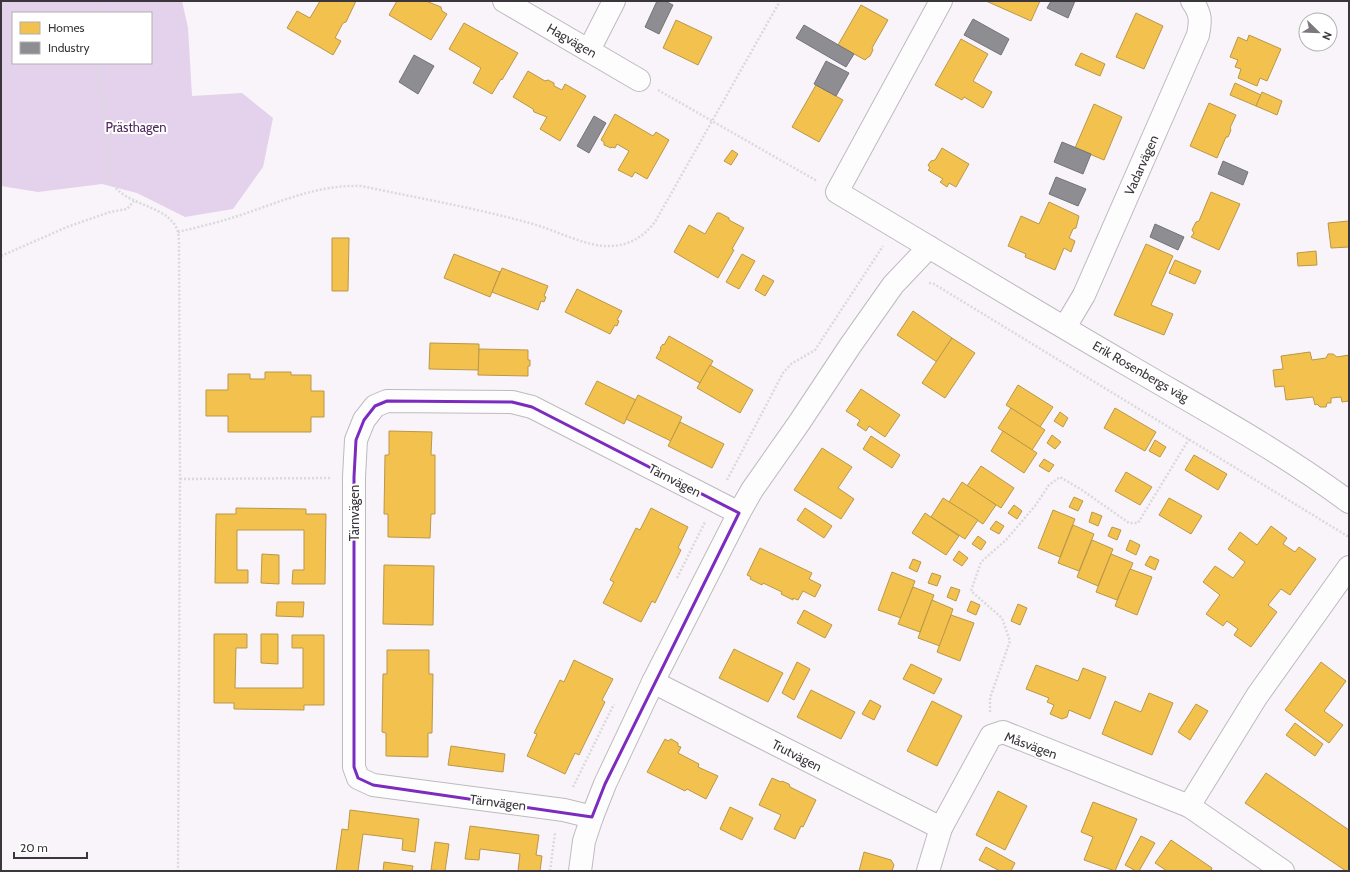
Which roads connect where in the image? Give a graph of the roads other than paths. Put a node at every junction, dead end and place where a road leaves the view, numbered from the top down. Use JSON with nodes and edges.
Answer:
{"nodes":[{"id":1,"x":504,"y":1,"type":"edge"},
{"id":2,"x":614,"y":1,"type":"edge"},
{"id":3,"x":941,"y":1,"type":"edge"},
{"id":4,"x":1192,"y":1,"type":"edge"},
{"id":5,"x":589,"y":50,"type":"junction"},
{"id":6,"x":639,"y":80,"type":"road end"},
{"id":7,"x":929,"y":247,"type":"junction"},
{"id":8,"x":1065,"y":328,"type":"junction"},
{"id":9,"x":1349,"y":502,"type":"edge"},
{"id":10,"x":739,"y":513,"type":"junction"},
{"id":11,"x":1349,"y":567,"type":"edge"},
{"id":12,"x":653,"y":682,"type":"junction"},
{"id":13,"x":1189,"y":806,"type":"junction"},
{"id":14,"x":592,"y":816,"type":"junction"},
{"id":15,"x":941,"y":828,"type":"junction"},
{"id":16,"x":580,"y":871,"type":"edge"},
{"id":17,"x":928,"y":871,"type":"edge"},
{"id":18,"x":1283,"y":871,"type":"edge"}],
"edges":[{"from":1,"to":5,"type":"street","name":"Hagvägen"},
{"from":2,"to":5,"type":"street"},
{"from":3,"to":7,"type":"street"},
{"from":4,"to":8,"type":"street","name":"Vadarvägen"},
{"from":5,"to":6,"type":"street","name":"Hagvägen"},
{"from":7,"to":8,"type":"street","name":"Erik Rosenbergs väg"},
{"from":7,"to":10,"type":"street"},
{"from":8,"to":9,"type":"street","name":"Erik Rosenbergs väg"},
{"from":10,"to":12,"type":"street"},
{"from":10,"to":14,"type":"street","name":"Tärnvägen"},
{"from":11,"to":13,"type":"street"},
{"from":12,"to":14,"type":"street"},
{"from":12,"to":15,"type":"street","name":"Trutvägen"},
{"from":13,"to":15,"type":"street","name":"Måsvägen"},
{"from":13,"to":18,"type":"street","name":"Måsvägen"},
{"from":14,"to":16,"type":"street"},
{"from":15,"to":17,"type":"street","name":"Måsvägen"}]}
